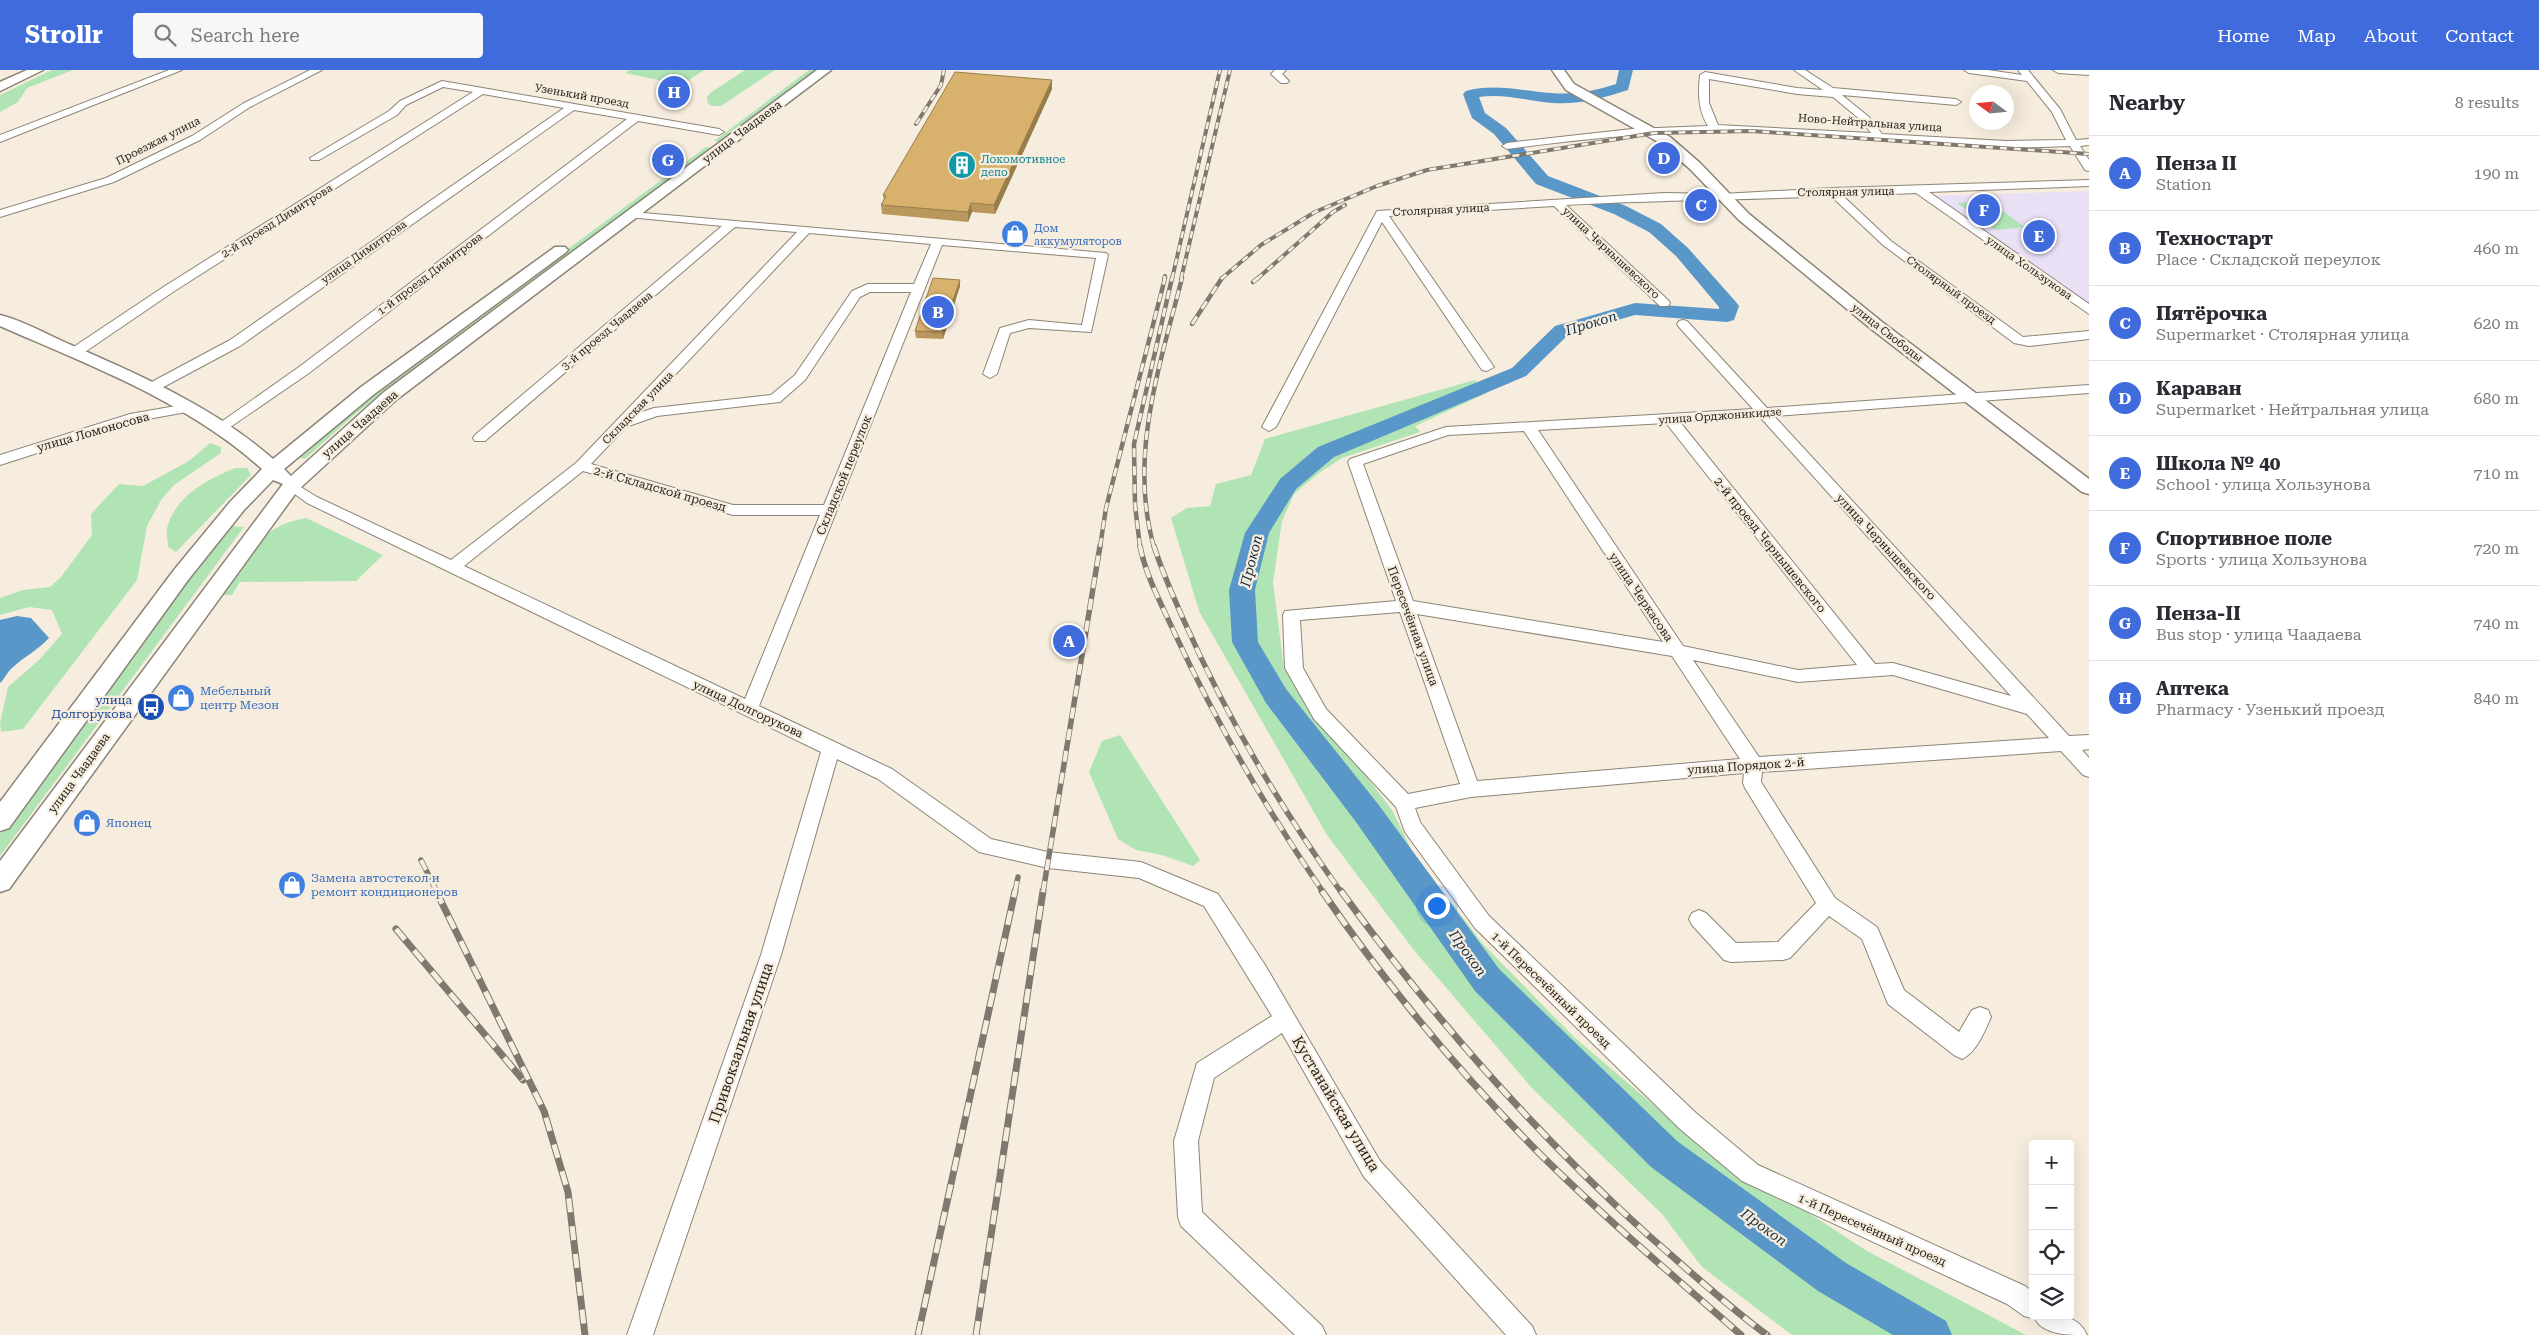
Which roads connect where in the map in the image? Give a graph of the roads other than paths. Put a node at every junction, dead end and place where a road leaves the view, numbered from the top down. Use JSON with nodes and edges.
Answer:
{"nodes":[{"id":1,"x":37,"y":70,"type":"edge"},
{"id":2,"x":177,"y":70,"type":"edge"},
{"id":3,"x":317,"y":70,"type":"edge"},
{"id":4,"x":804,"y":70,"type":"edge"},
{"id":5,"x":825,"y":70,"type":"edge"},
{"id":6,"x":1281,"y":70,"type":"edge"},
{"id":7,"x":1558,"y":70,"type":"edge"},
{"id":8,"x":1799,"y":70,"type":"edge"},
{"id":9,"x":1969,"y":70,"type":"edge"},
{"id":10,"x":2023,"y":70,"type":"edge"},
{"id":11,"x":2058,"y":70,"type":"edge"},
{"id":12,"x":2089,"y":72,"type":"edge"},
{"id":13,"x":2030,"y":79,"type":"junction"},
{"id":14,"x":1284,"y":80,"type":"dead end"},
{"id":15,"x":0,"y":87,"type":"edge"},
{"id":16,"x":481,"y":91,"type":"junction"},
{"id":17,"x":773,"y":93,"type":"dead end"},
{"id":18,"x":1834,"y":93,"type":"junction"},
{"id":19,"x":1956,"y":102,"type":"dead end"},
{"id":20,"x":572,"y":107,"type":"junction"},
{"id":21,"x":635,"y":118,"type":"junction"},
{"id":22,"x":1715,"y":128,"type":"junction"},
{"id":23,"x":723,"y":130,"type":"joint"},
{"id":24,"x":1649,"y":130,"type":"junction"},
{"id":25,"x":1878,"y":136,"type":"junction"},
{"id":26,"x":0,"y":139,"type":"edge"},
{"id":27,"x":2089,"y":142,"type":"edge"},
{"id":28,"x":2073,"y":144,"type":"junction"},
{"id":29,"x":1507,"y":146,"type":"dead end"},
{"id":30,"x":315,"y":158,"type":"dead end"},
{"id":31,"x":2089,"y":168,"type":"edge"},
{"id":32,"x":2089,"y":183,"type":"edge"},
{"id":33,"x":1919,"y":190,"type":"junction"},
{"id":34,"x":1832,"y":191,"type":"junction"},
{"id":35,"x":1722,"y":197,"type":"junction"},
{"id":36,"x":1558,"y":203,"type":"junction"},
{"id":37,"x":0,"y":214,"type":"edge"},
{"id":38,"x":1381,"y":214,"type":"junction"},
{"id":39,"x":632,"y":215,"type":"junction"},
{"id":40,"x":733,"y":223,"type":"junction"},
{"id":41,"x":807,"y":229,"type":"junction"},
{"id":42,"x":938,"y":241,"type":"junction"},
{"id":43,"x":919,"y":288,"type":"junction"},
{"id":44,"x":1664,"y":303,"type":"dead end"},
{"id":45,"x":2089,"y":310,"type":"edge"},
{"id":46,"x":0,"y":320,"type":"edge"},
{"id":47,"x":1682,"y":324,"type":"dead end"},
{"id":48,"x":2089,"y":335,"type":"edge"},
{"id":49,"x":74,"y":353,"type":"junction"},
{"id":50,"x":1487,"y":368,"type":"dead end"},
{"id":51,"x":990,"y":374,"type":"dead end"},
{"id":52,"x":151,"y":388,"type":"junction"},
{"id":53,"x":2089,"y":389,"type":"edge"},
{"id":54,"x":1972,"y":399,"type":"junction"},
{"id":55,"x":187,"y":408,"type":"junction"},
{"id":56,"x":1762,"y":413,"type":"junction"},
{"id":57,"x":1670,"y":419,"type":"junction"},
{"id":58,"x":622,"y":425,"type":"junction"},
{"id":59,"x":221,"y":427,"type":"junction"},
{"id":60,"x":1269,"y":427,"type":"dead end"},
{"id":61,"x":1528,"y":428,"type":"junction"},
{"id":62,"x":480,"y":438,"type":"dead end"},
{"id":63,"x":0,"y":460,"type":"edge"},
{"id":64,"x":1355,"y":462,"type":"joint"},
{"id":65,"x":581,"y":466,"type":"junction"},
{"id":66,"x":272,"y":468,"type":"junction"},
{"id":67,"x":291,"y":486,"type":"junction"},
{"id":68,"x":2089,"y":488,"type":"edge"},
{"id":69,"x":830,"y":510,"type":"junction"},
{"id":70,"x":452,"y":568,"type":"junction"},
{"id":71,"x":1406,"y":606,"type":"junction"},
{"id":72,"x":1678,"y":651,"type":"junction"},
{"id":73,"x":1870,"y":670,"type":"junction"},
{"id":74,"x":2034,"y":709,"type":"junction"},
{"id":75,"x":749,"y":710,"type":"junction"},
{"id":76,"x":2089,"y":742,"type":"edge"},
{"id":77,"x":2066,"y":744,"type":"junction"},
{"id":78,"x":831,"y":748,"type":"junction"},
{"id":79,"x":1754,"y":765,"type":"junction"},
{"id":80,"x":2089,"y":770,"type":"edge"},
{"id":81,"x":1471,"y":789,"type":"junction"},
{"id":82,"x":1404,"y":803,"type":"junction"},
{"id":83,"x":0,"y":820,"type":"edge"},
{"id":84,"x":0,"y":881,"type":"edge"},
{"id":85,"x":1211,"y":900,"type":"joint"},
{"id":86,"x":1828,"y":904,"type":"junction"},
{"id":87,"x":1699,"y":919,"type":"dead end"},
{"id":88,"x":1980,"y":1017,"type":"dead end"},
{"id":89,"x":1285,"y":1019,"type":"junction"},
{"id":90,"x":2029,"y":1304,"type":"edge"},
{"id":91,"x":2053,"y":1320,"type":"edge"},
{"id":92,"x":640,"y":1335,"type":"edge"},
{"id":93,"x":1313,"y":1335,"type":"edge"},
{"id":94,"x":1524,"y":1335,"type":"edge"},
{"id":95,"x":2074,"y":1335,"type":"edge"}],
"edges":[{"from":1,"to":15,"type":"main road"},
{"from":2,"to":26,"type":"street"},
{"from":3,"to":37,"type":"street","name":"Проезжая улица"},
{"from":4,"to":17,"type":"main road","name":"улица Чаадаева"},
{"from":5,"to":39,"type":"main road","name":"улица Чаадаева"},
{"from":6,"to":14,"type":"street"},
{"from":7,"to":24,"type":"main road","name":"улица Свободы"},
{"from":8,"to":18,"type":"street"},
{"from":9,"to":13,"type":"street"},
{"from":10,"to":13,"type":"street"},
{"from":11,"to":12,"type":"street"},
{"from":13,"to":28,"type":"street"},
{"from":16,"to":20,"type":"street","name":"Узенький проезд"},
{"from":16,"to":30,"type":"street","name":"Узенький проезд"},
{"from":16,"to":49,"type":"street","name":"2-й проезд Димитрова"},
{"from":18,"to":19,"type":"street"},
{"from":18,"to":22,"type":"street"},
{"from":18,"to":25,"type":"street"},
{"from":20,"to":21,"type":"street","name":"Узенький проезд"},
{"from":20,"to":52,"type":"street","name":"улица Димитрова"},
{"from":21,"to":23,"type":"street","name":"Узенький проезд"},
{"from":21,"to":59,"type":"street","name":"1-й проезд Димитрова"},
{"from":22,"to":24,"type":"street","name":"Ново-Нейтральная улица"},
{"from":22,"to":25,"type":"street","name":"Ново-Нейтральная улица"},
{"from":23,"to":66,"type":"main road","name":"улица Чаадаева"},
{"from":24,"to":29,"type":"street","name":"Ново-Нейтральная улица"},
{"from":24,"to":35,"type":"main road","name":"улица Свободы"},
{"from":25,"to":28,"type":"street","name":"Ново-Нейтральная улица"},
{"from":27,"to":28,"type":"street","name":"Ново-Нейтральная улица"},
{"from":28,"to":31,"type":"street"},
{"from":32,"to":33,"type":"street","name":"Столярная улица"},
{"from":33,"to":34,"type":"street","name":"Столярная улица"},
{"from":33,"to":45,"type":"street","name":"улица Хользунова"},
{"from":34,"to":35,"type":"street","name":"Столярная улица"},
{"from":34,"to":48,"type":"street","name":"Столярный проезд"},
{"from":35,"to":36,"type":"street","name":"Столярная улица"},
{"from":35,"to":54,"type":"main road","name":"улица Свободы"},
{"from":36,"to":38,"type":"street","name":"Столярная улица"},
{"from":36,"to":44,"type":"street","name":"улица Чернышевского"},
{"from":38,"to":50,"type":"street"},
{"from":38,"to":60,"type":"street"},
{"from":39,"to":40,"type":"street"},
{"from":39,"to":67,"type":"main road","name":"улица Чаадаева"},
{"from":40,"to":41,"type":"street"},
{"from":40,"to":62,"type":"street","name":"3-й проезд Чаадаева"},
{"from":41,"to":42,"type":"street"},
{"from":41,"to":58,"type":"street","name":"Складская улица"},
{"from":42,"to":43,"type":"street","name":"Складской переулок"},
{"from":42,"to":51,"type":"street"},
{"from":43,"to":58,"type":"street"},
{"from":43,"to":69,"type":"street","name":"Складской переулок"},
{"from":46,"to":49,"type":"main road"},
{"from":47,"to":56,"type":"street","name":"улица Чернышевского"},
{"from":49,"to":52,"type":"main road"},
{"from":52,"to":55,"type":"main road"},
{"from":53,"to":54,"type":"street","name":"улица Орджоникидзе"},
{"from":54,"to":56,"type":"street","name":"улица Орджоникидзе"},
{"from":54,"to":68,"type":"main road","name":"улица Свободы"},
{"from":55,"to":59,"type":"main road"},
{"from":55,"to":63,"type":"street","name":"улица Ломоносова"},
{"from":56,"to":57,"type":"street","name":"улица Орджоникидзе"},
{"from":56,"to":74,"type":"street","name":"улица Чернышевского"},
{"from":57,"to":61,"type":"street","name":"улица Орджоникидзе"},
{"from":57,"to":73,"type":"street","name":"2-й проезд Чернышевского"},
{"from":58,"to":65,"type":"street","name":"Складская улица"},
{"from":59,"to":66,"type":"main road"},
{"from":61,"to":64,"type":"street","name":"улица Орджоникидзе"},
{"from":61,"to":72,"type":"street","name":"улица Черкасова"},
{"from":64,"to":71,"type":"street","name":"Пересечённая улица"},
{"from":65,"to":69,"type":"street","name":"2-й Складской проезд"},
{"from":65,"to":70,"type":"street","name":"Складская улица"},
{"from":66,"to":67,"type":"main road"},
{"from":66,"to":83,"type":"main road","name":"улица Чаадаева"},
{"from":67,"to":70,"type":"street","name":"улица Долгорукова"},
{"from":67,"to":84,"type":"main road","name":"улица Чаадаева"},
{"from":69,"to":75,"type":"street","name":"Складской переулок"},
{"from":70,"to":75,"type":"street","name":"улица Долгорукова"},
{"from":71,"to":72,"type":"street"},
{"from":71,"to":81,"type":"street","name":"Пересечённая улица"},
{"from":71,"to":82,"type":"street","name":"1-й Пересечённый проезд"},
{"from":72,"to":73,"type":"street"},
{"from":72,"to":79,"type":"street","name":"улица Черкасова"},
{"from":73,"to":74,"type":"street"},
{"from":74,"to":77,"type":"street","name":"улица Чернышевского"},
{"from":75,"to":78,"type":"street","name":"улица Долгорукова"},
{"from":76,"to":77,"type":"street","name":"улица Порядок 2-й"},
{"from":77,"to":79,"type":"street","name":"улица Порядок 2-й"},
{"from":77,"to":80,"type":"street","name":"улица Чернышевского"},
{"from":78,"to":85,"type":"street","name":"улица Долгорукова"},
{"from":78,"to":92,"type":"street","name":"Привокзальная улица"},
{"from":79,"to":81,"type":"street","name":"улица Порядок 2-й"},
{"from":79,"to":86,"type":"street"},
{"from":81,"to":82,"type":"street","name":"улица Порядок 2-й"},
{"from":82,"to":90,"type":"street","name":"1-й Пересечённый проезд"},
{"from":85,"to":89,"type":"street","name":"Кустанайская улица"},
{"from":86,"to":87,"type":"street"},
{"from":86,"to":88,"type":"street"},
{"from":89,"to":93,"type":"street"},
{"from":89,"to":94,"type":"street","name":"Кустанайская улица"},
{"from":91,"to":95,"type":"street"}]}
